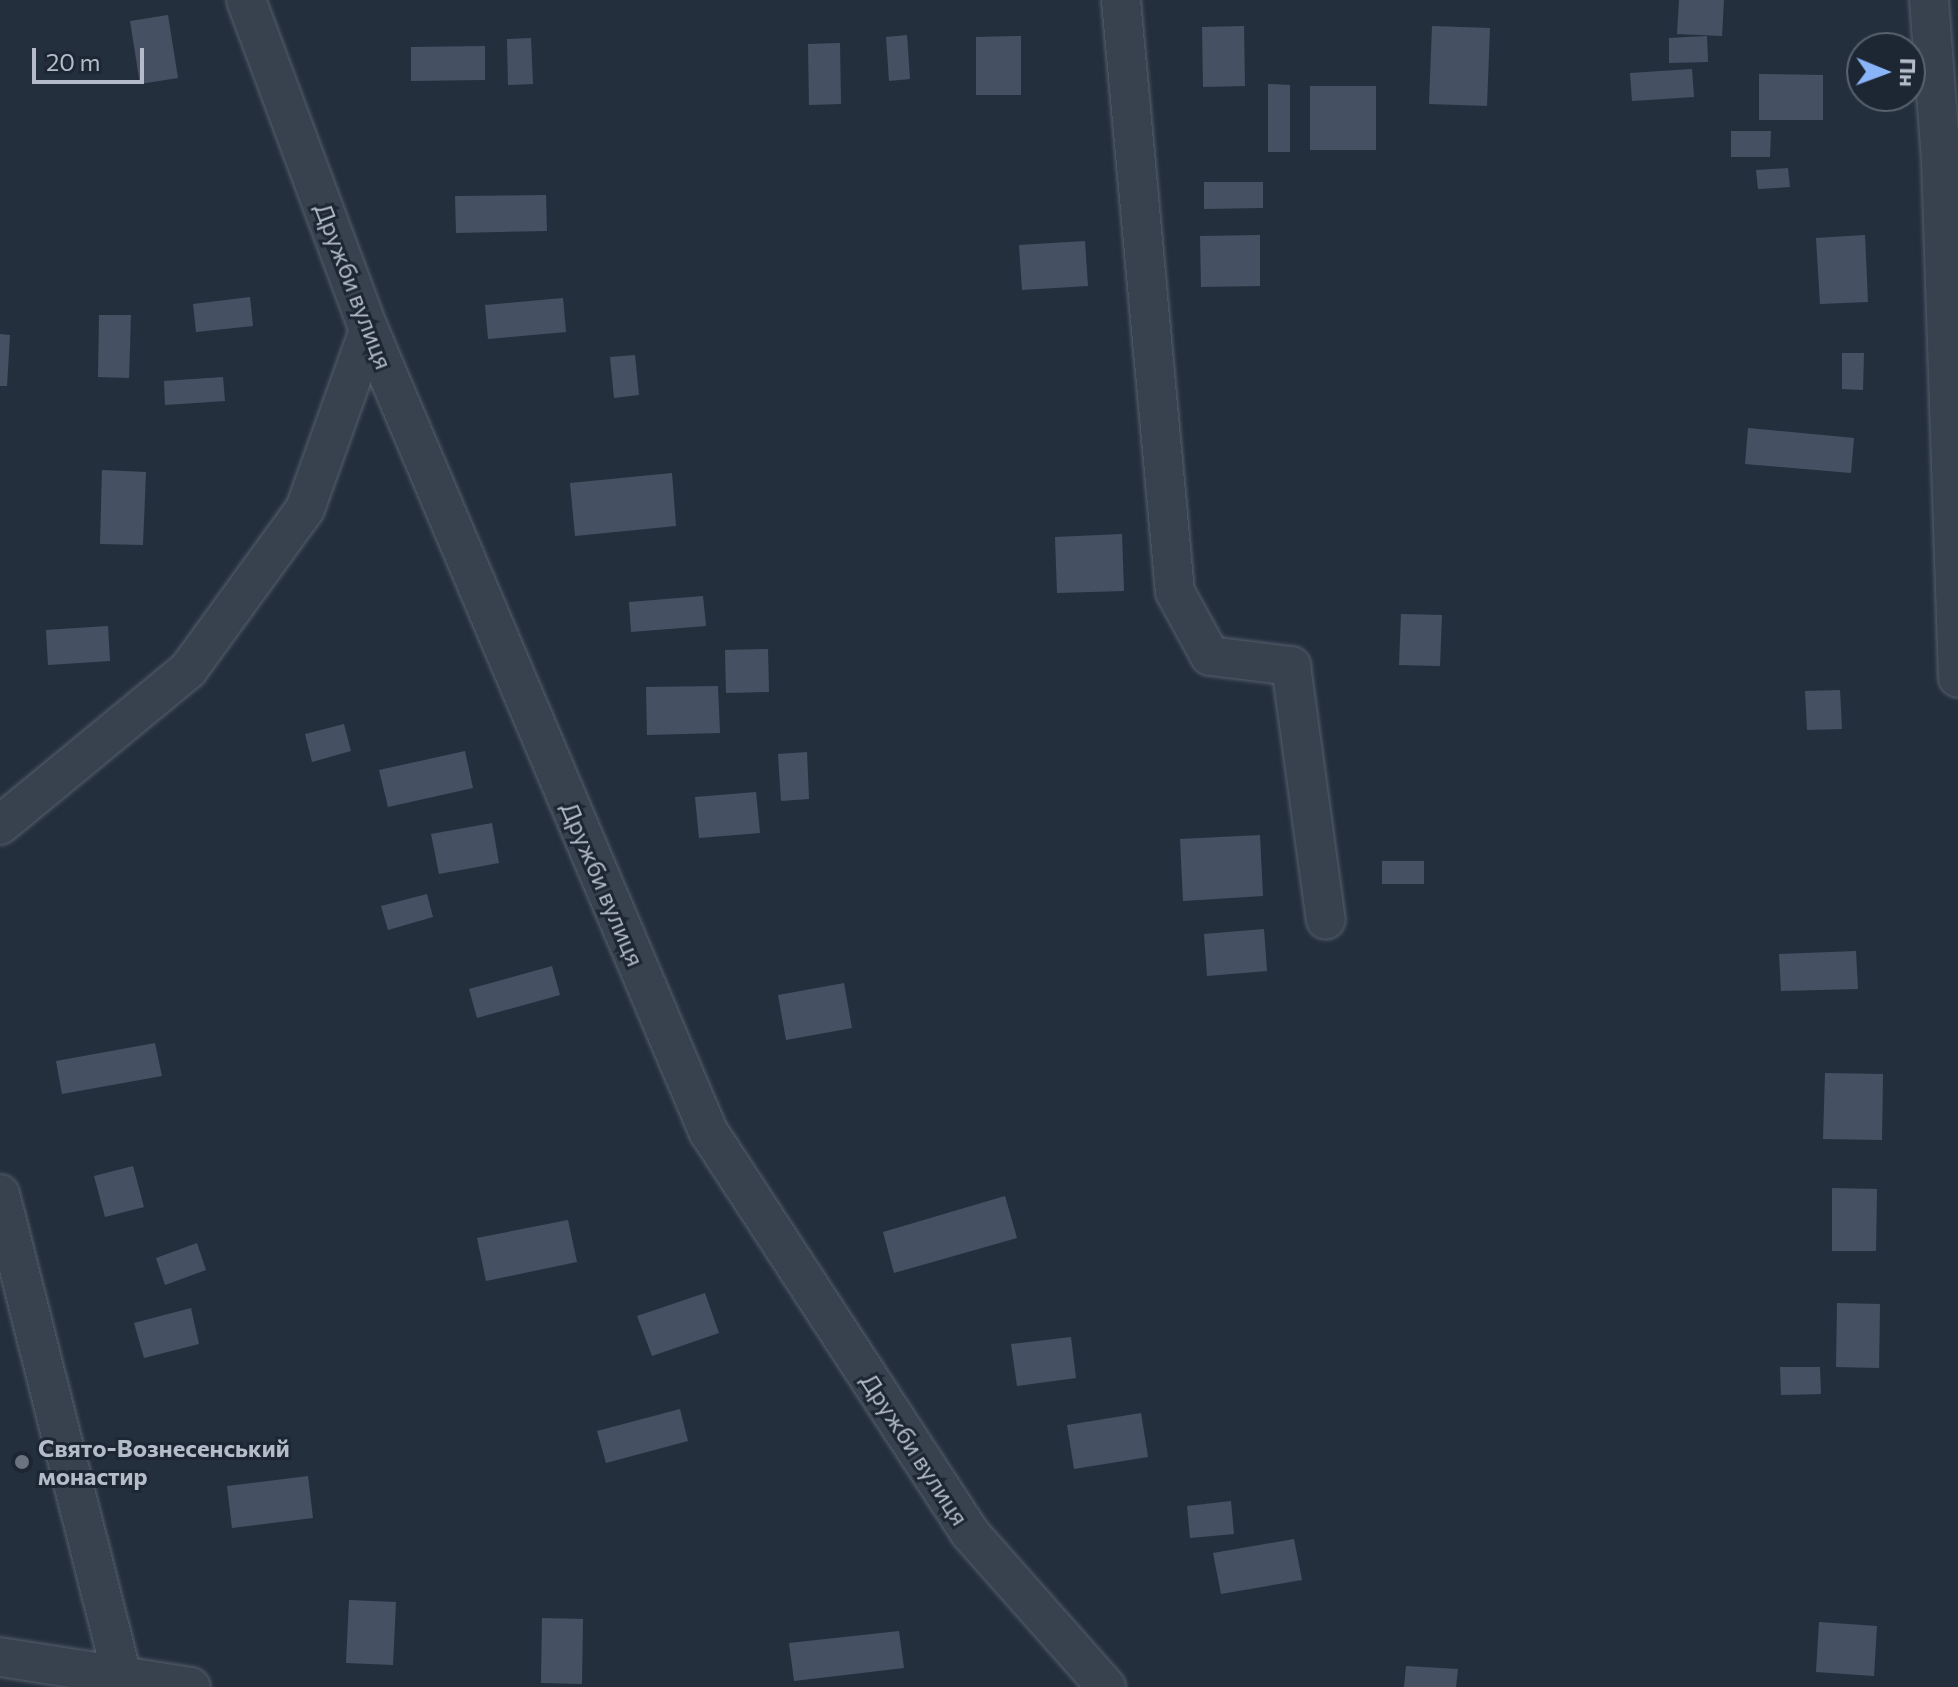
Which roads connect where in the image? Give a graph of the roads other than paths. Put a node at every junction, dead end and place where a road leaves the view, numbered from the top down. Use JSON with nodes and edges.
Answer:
{"nodes":[{"id":1,"x":246,"y":0,"type":"edge"},
{"id":2,"x":1121,"y":0,"type":"edge"},
{"id":3,"x":1929,"y":0,"type":"edge"},
{"id":4,"x":1950,"y":163,"type":"edge"},
{"id":5,"x":369,"y":330,"type":"junction"},
{"id":6,"x":1958,"y":678,"type":"edge"},
{"id":7,"x":0,"y":825,"type":"edge"},
{"id":8,"x":1326,"y":920,"type":"dead end"},
{"id":9,"x":0,"y":1194,"type":"edge"},
{"id":10,"x":0,"y":1657,"type":"edge"},
{"id":11,"x":122,"y":1677,"type":"junction"},
{"id":12,"x":189,"y":1687,"type":"edge"},
{"id":13,"x":1106,"y":1687,"type":"edge"}],
"edges":[{"from":1,"to":5,"type":"street","name":"Дружби вулиця"},
{"from":2,"to":8,"type":"street"},
{"from":3,"to":4,"type":"street"},
{"from":4,"to":6,"type":"street"},
{"from":5,"to":7,"type":"street"},
{"from":5,"to":13,"type":"street","name":"Дружби вулиця"},
{"from":9,"to":11,"type":"street"},
{"from":10,"to":11,"type":"street"},
{"from":11,"to":12,"type":"street"}]}
